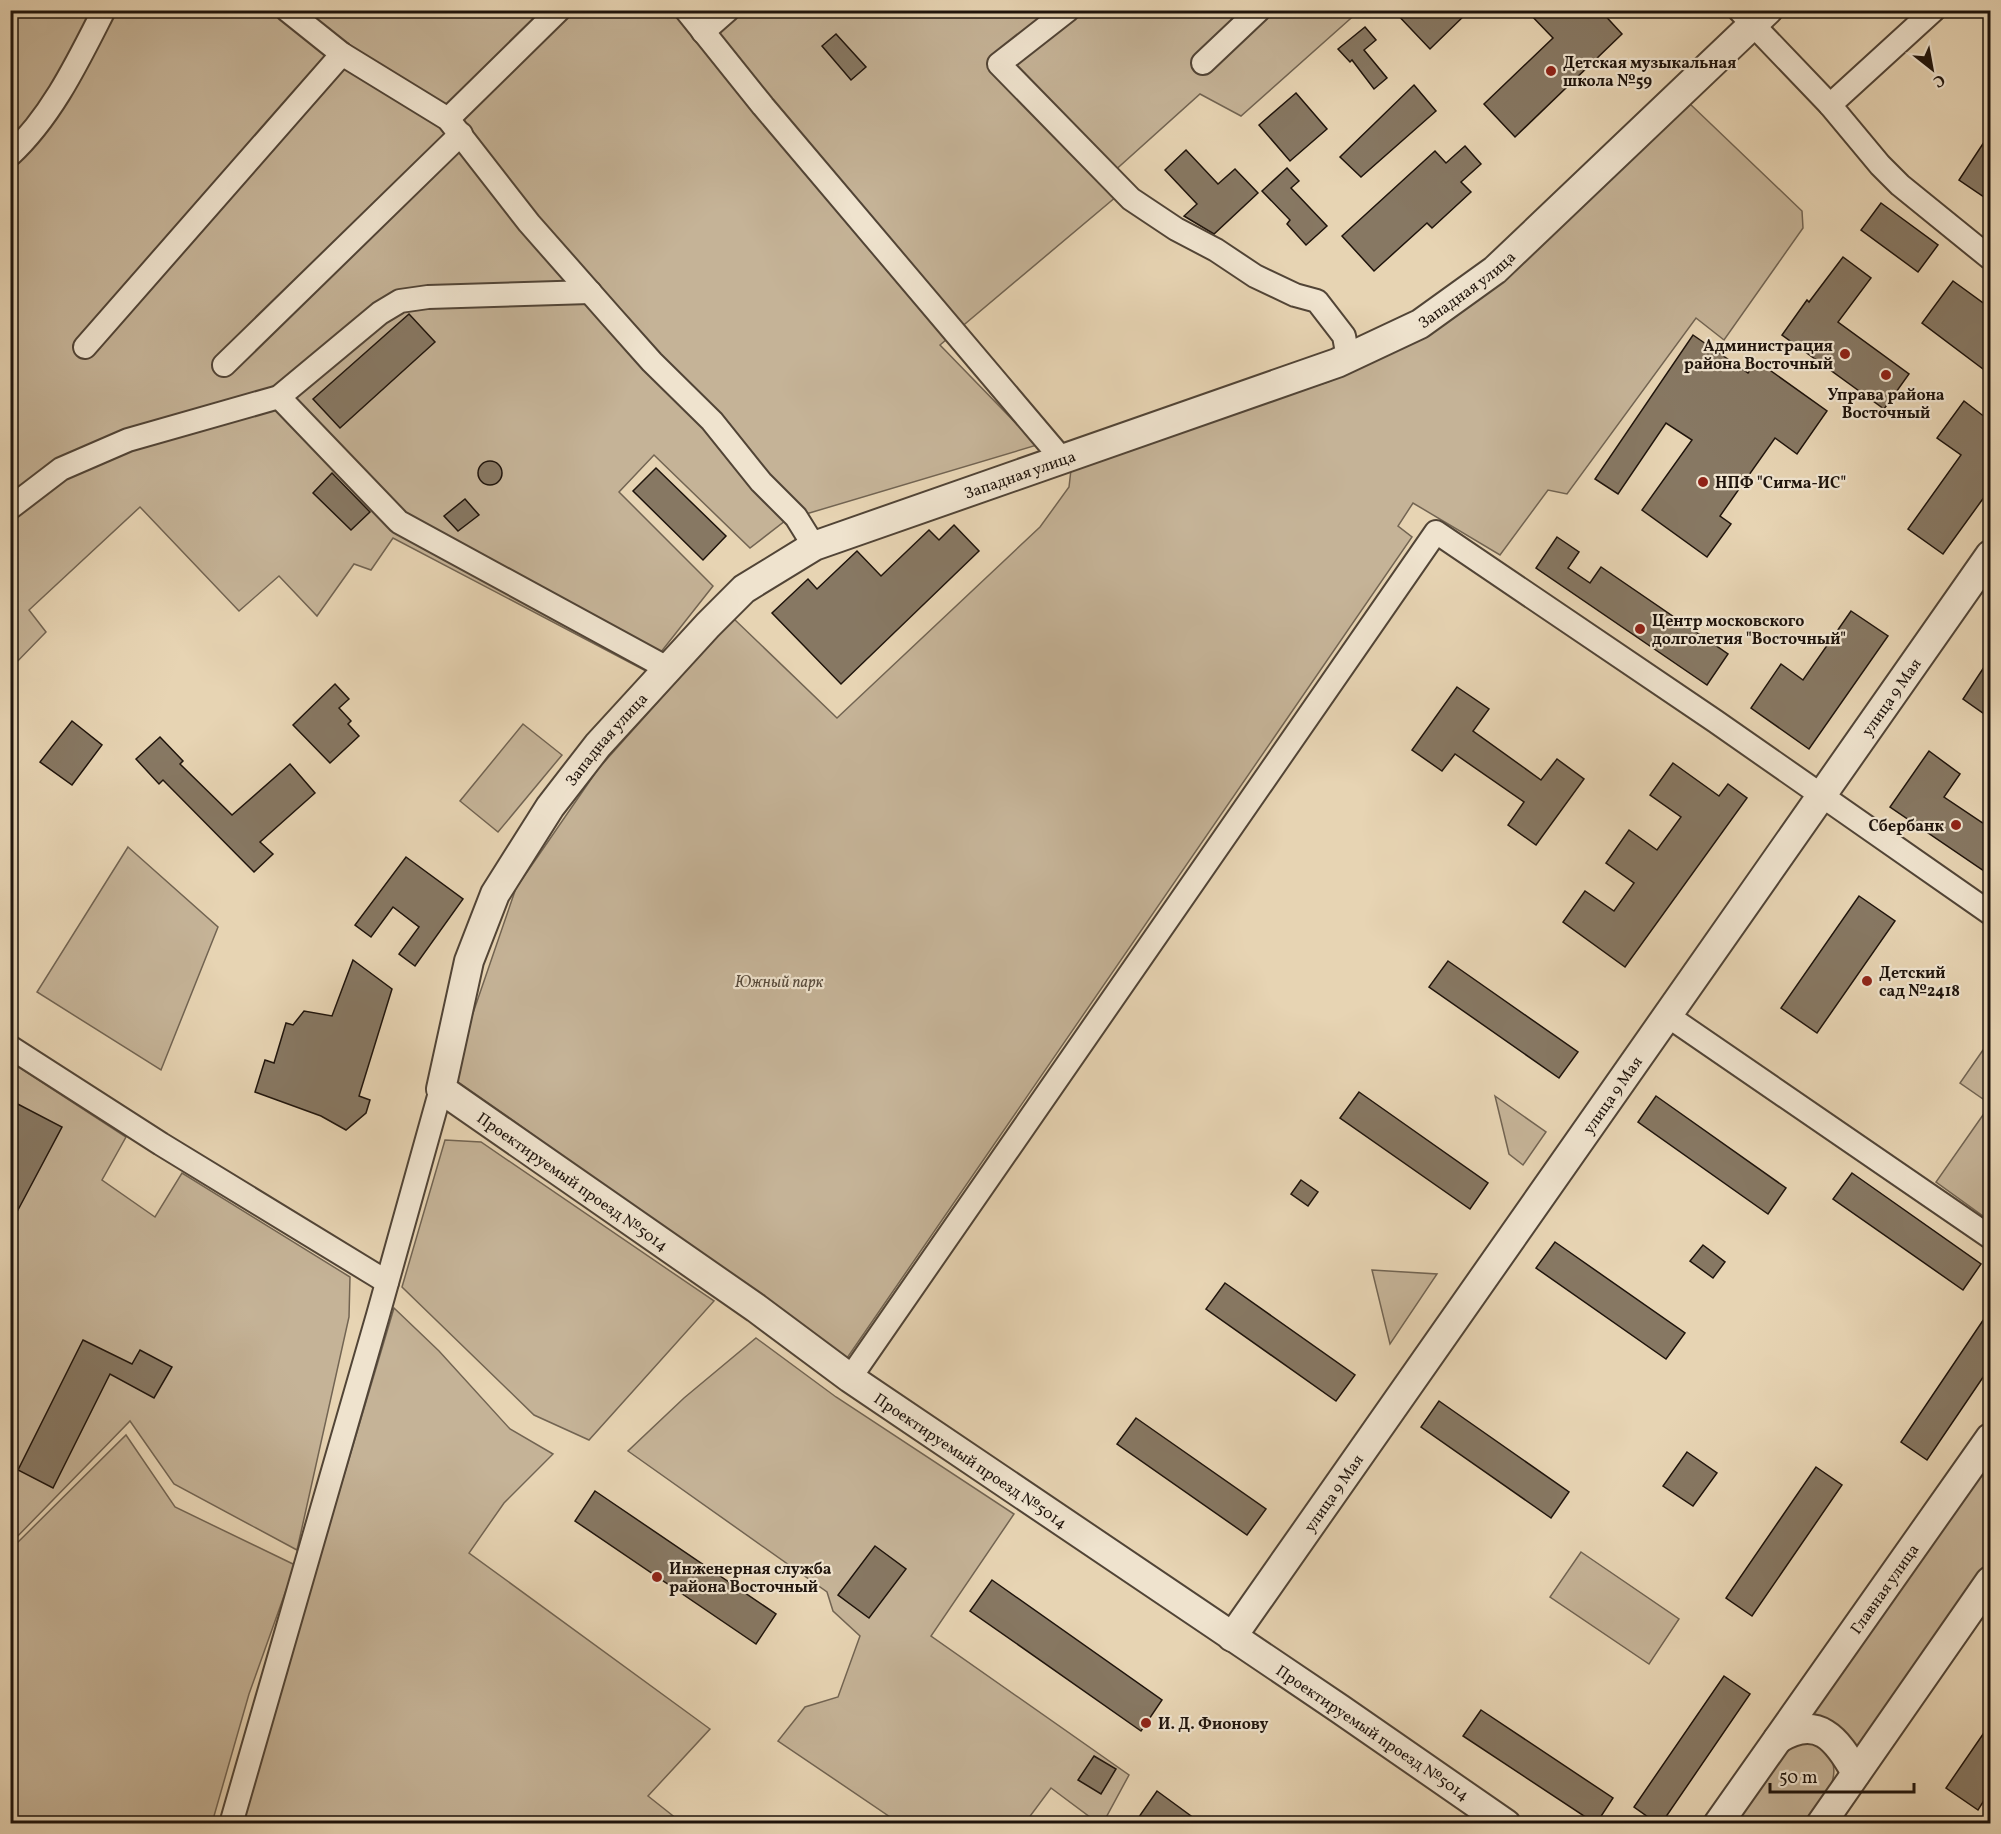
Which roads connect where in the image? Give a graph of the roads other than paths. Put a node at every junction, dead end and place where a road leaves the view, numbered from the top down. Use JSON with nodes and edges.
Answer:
{"nodes":[{"id":1,"x":104,"y":10,"type":"edge"},
{"id":2,"x":287,"y":10,"type":"edge"},
{"id":3,"x":559,"y":10,"type":"edge"},
{"id":4,"x":686,"y":10,"type":"edge"},
{"id":5,"x":728,"y":10,"type":"edge"},
{"id":6,"x":1068,"y":10,"type":"edge"},
{"id":7,"x":1259,"y":10,"type":"edge"},
{"id":8,"x":1934,"y":10,"type":"edge"},
{"id":9,"x":1753,"y":15,"type":"edge"},
{"id":10,"x":703,"y":32,"type":"junction"},
{"id":11,"x":342,"y":54,"type":"junction"},
{"id":12,"x":1203,"y":63,"type":"dead end"},
{"id":13,"x":1830,"y":105,"type":"junction"},
{"id":14,"x":454,"y":127,"type":"junction"},
{"id":15,"x":10,"y":155,"type":"edge"},
{"id":16,"x":1990,"y":258,"type":"edge"},
{"id":17,"x":590,"y":292,"type":"junction"},
{"id":18,"x":85,"y":347,"type":"dead end"},
{"id":19,"x":1348,"y":358,"type":"junction"},
{"id":20,"x":224,"y":364,"type":"dead end"},
{"id":21,"x":279,"y":397,"type":"junction"},
{"id":22,"x":1062,"y":459,"type":"junction"},
{"id":23,"x":10,"y":508,"type":"edge"},
{"id":24,"x":814,"y":546,"type":"junction"},
{"id":25,"x":1990,"y":555,"type":"edge"},
{"id":26,"x":667,"y":668,"type":"junction"},
{"id":27,"x":1821,"y":794,"type":"junction"},
{"id":28,"x":1990,"y":913,"type":"edge"},
{"id":29,"x":1668,"y":1016,"type":"junction"},
{"id":30,"x":10,"y":1047,"type":"edge"},
{"id":31,"x":441,"y":1089,"type":"junction"},
{"id":32,"x":1990,"y":1237,"type":"edge"},
{"id":33,"x":387,"y":1282,"type":"junction"},
{"id":34,"x":850,"y":1378,"type":"junction"},
{"id":35,"x":1990,"y":1438,"type":"edge"},
{"id":36,"x":1990,"y":1581,"type":"edge"},
{"id":37,"x":1232,"y":1636,"type":"junction"},
{"id":38,"x":1778,"y":1739,"type":"junction"},
{"id":39,"x":1856,"y":1773,"type":"junction"},
{"id":40,"x":231,"y":1824,"type":"edge"},
{"id":41,"x":1506,"y":1824,"type":"edge"},
{"id":42,"x":1718,"y":1824,"type":"edge"},
{"id":43,"x":1821,"y":1824,"type":"edge"}],
"edges":[{"from":1,"to":15,"type":"street"},
{"from":2,"to":11,"type":"street"},
{"from":3,"to":14,"type":"street"},
{"from":4,"to":10,"type":"street"},
{"from":5,"to":10,"type":"street"},
{"from":6,"to":19,"type":"street"},
{"from":7,"to":12,"type":"street"},
{"from":8,"to":13,"type":"street"},
{"from":9,"to":13,"type":"street"},
{"from":9,"to":19,"type":"street","name":"Западная улица"},
{"from":10,"to":22,"type":"street"},
{"from":11,"to":14,"type":"street"},
{"from":11,"to":18,"type":"street"},
{"from":13,"to":16,"type":"street"},
{"from":14,"to":17,"type":"street"},
{"from":14,"to":20,"type":"street"},
{"from":17,"to":21,"type":"street"},
{"from":17,"to":24,"type":"street"},
{"from":19,"to":22,"type":"street","name":"Западная улица"},
{"from":21,"to":23,"type":"street"},
{"from":21,"to":26,"type":"street"},
{"from":22,"to":24,"type":"street","name":"Западная улица"},
{"from":24,"to":26,"type":"street","name":"Западная улица"},
{"from":25,"to":27,"type":"street","name":"улица 9 Мая"},
{"from":26,"to":31,"type":"street","name":"Западная улица"},
{"from":27,"to":28,"type":"street"},
{"from":27,"to":29,"type":"street","name":"улица 9 Мая"},
{"from":27,"to":34,"type":"street"},
{"from":29,"to":32,"type":"street"},
{"from":29,"to":37,"type":"street","name":"улица 9 Мая"},
{"from":30,"to":33,"type":"street"},
{"from":31,"to":33,"type":"street"},
{"from":31,"to":34,"type":"street","name":"Проектируемый проезд №5014"},
{"from":33,"to":40,"type":"street"},
{"from":34,"to":37,"type":"street","name":"Проектируемый проезд №5014"},
{"from":35,"to":38,"type":"street","name":"Главная улица"},
{"from":36,"to":39,"type":"street"},
{"from":37,"to":41,"type":"street","name":"Проектируемый проезд №5014"},
{"from":38,"to":39,"type":"street"},
{"from":38,"to":42,"type":"street","name":"Главная улица"},
{"from":39,"to":43,"type":"street"}]}
